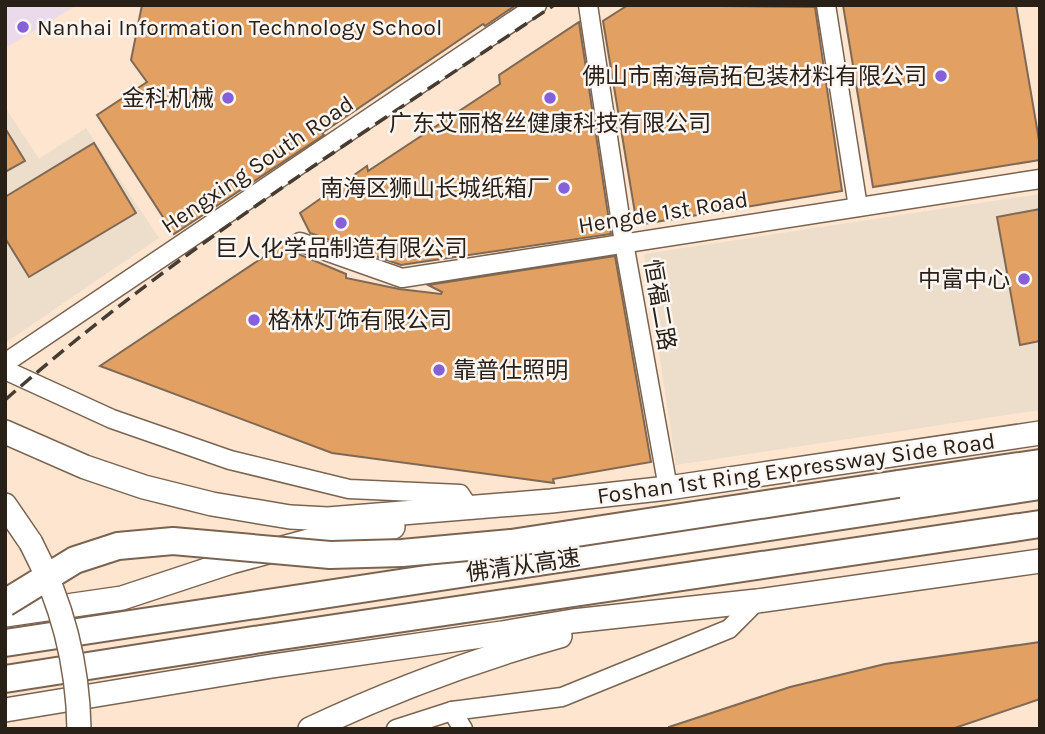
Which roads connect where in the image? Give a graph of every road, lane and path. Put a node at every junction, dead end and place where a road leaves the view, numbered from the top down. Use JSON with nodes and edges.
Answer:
{"nodes":[{"id":1,"x":537,"y":5,"type":"edge"},
{"id":2,"x":587,"y":5,"type":"edge"},
{"id":3,"x":826,"y":5,"type":"edge"},
{"id":4,"x":1040,"y":179,"type":"edge"},
{"id":5,"x":858,"y":207,"type":"junction"},
{"id":6,"x":300,"y":242,"type":"dead end"},
{"id":7,"x":624,"y":243,"type":"junction"},
{"id":8,"x":5,"y":363,"type":"edge"},
{"id":9,"x":5,"y":370,"type":"edge"},
{"id":10,"x":5,"y":432,"type":"edge"},
{"id":11,"x":1040,"y":433,"type":"edge"},
{"id":12,"x":1040,"y":463,"type":"edge"},
{"id":13,"x":1040,"y":486,"type":"edge"},
{"id":14,"x":667,"y":488,"type":"junction"},
{"id":15,"x":551,"y":501,"type":"junction"},
{"id":16,"x":5,"y":505,"type":"edge"},
{"id":17,"x":468,"y":506,"type":"junction"},
{"id":18,"x":1040,"y":524,"type":"edge"},
{"id":19,"x":1040,"y":561,"type":"edge"},
{"id":20,"x":757,"y":601,"type":"junction"},
{"id":21,"x":5,"y":603,"type":"edge"},
{"id":22,"x":673,"y":610,"type":"junction"},
{"id":23,"x":5,"y":615,"type":"edge"},
{"id":24,"x":5,"y":643,"type":"edge"},
{"id":25,"x":5,"y":680,"type":"edge"},
{"id":26,"x":5,"y":710,"type":"edge"},
{"id":27,"x":351,"y":710,"type":"junction"},
{"id":28,"x":452,"y":711,"type":"junction"},
{"id":29,"x":79,"y":729,"type":"edge"},
{"id":30,"x":310,"y":729,"type":"edge"},
{"id":31,"x":322,"y":729,"type":"edge"},
{"id":32,"x":396,"y":729,"type":"edge"},
{"id":33,"x":463,"y":729,"type":"edge"}],
"edges":[{"from":1,"to":8,"type":"street","name":"Hengxing South Road"},
{"from":2,"to":7,"type":"street","name":"恒福二路"},
{"from":3,"to":5,"type":"street"},
{"from":4,"to":5,"type":"street","name":"Hengde 1st Road"},
{"from":5,"to":7,"type":"street","name":"Hengde 1st Road"},
{"from":6,"to":7,"type":"street","name":"Hengde 1st Road"},
{"from":7,"to":14,"type":"street","name":"恒福二路"},
{"from":9,"to":17,"type":"street"},
{"from":10,"to":17,"type":"main road"},
{"from":11,"to":14,"type":"main road","name":"Foshan 1st Ring Expressway Side Road"},
{"from":12,"to":21,"type":"highway","bridge":true},
{"from":13,"to":24,"type":"highway","name":"佛清从高速"},
{"from":14,"to":15,"type":"main road","name":"Foshan 1st Ring Expressway Side Road"},
{"from":15,"to":17,"type":"main road"},
{"from":15,"to":23,"type":"main road"},
{"from":16,"to":29,"type":"main road","bridge":true},
{"from":18,"to":25,"type":"highway","name":"佛清从高速"},
{"from":19,"to":20,"type":"main road"},
{"from":20,"to":22,"type":"main road"},
{"from":20,"to":28,"type":"street"},
{"from":22,"to":26,"type":"main road"},
{"from":22,"to":27,"type":"main road"},
{"from":27,"to":30,"type":"main road"},
{"from":27,"to":31,"type":"main road"},
{"from":28,"to":32,"type":"street"},
{"from":28,"to":33,"type":"street"}]}
